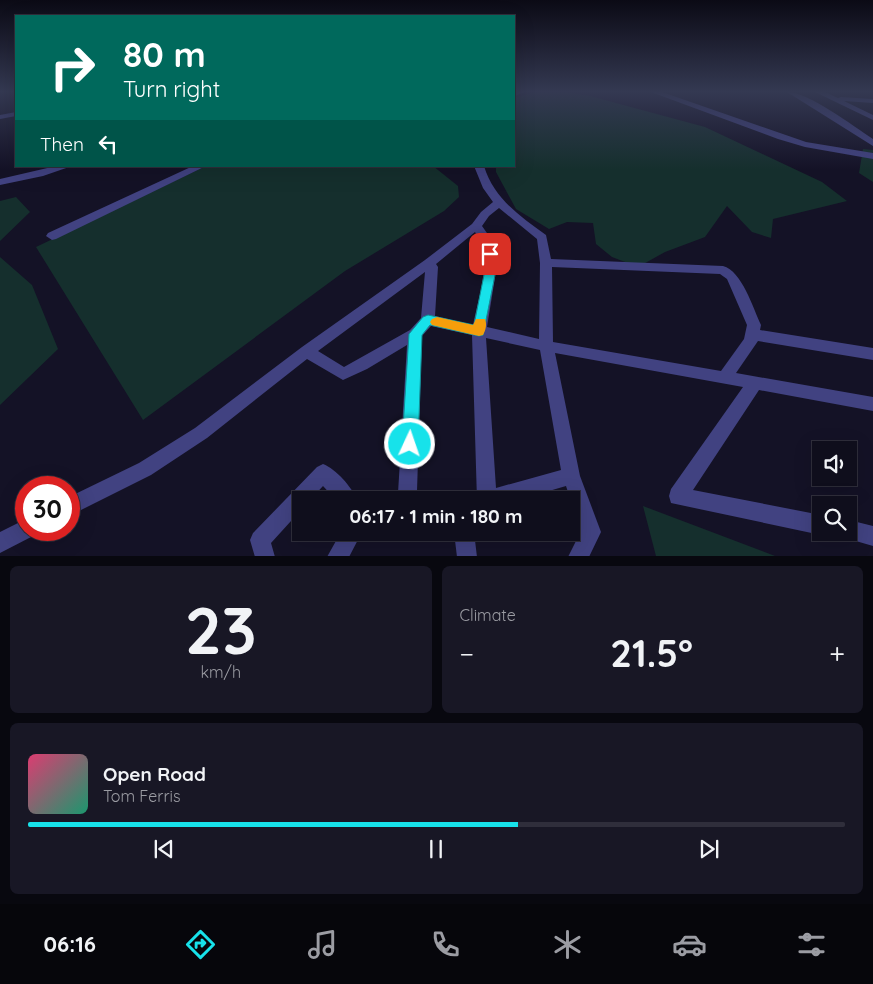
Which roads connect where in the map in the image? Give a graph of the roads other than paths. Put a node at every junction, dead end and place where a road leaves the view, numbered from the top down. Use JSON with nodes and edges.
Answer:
{"nodes":[{"id":1,"x":726,"y":118,"type":"edge"},
{"id":2,"x":836,"y":118,"type":"edge"},
{"id":3,"x":873,"y":143,"type":"edge"},
{"id":4,"x":873,"y":156,"type":"edge"},
{"id":5,"x":64,"y":167,"type":"edge"},
{"id":6,"x":198,"y":167,"type":"edge"},
{"id":7,"x":479,"y":167,"type":"edge"},
{"id":8,"x":0,"y":182,"type":"edge"},
{"id":9,"x":499,"y":203,"type":"junction"},
{"id":10,"x":476,"y":226,"type":"junction"},
{"id":11,"x":52,"y":236,"type":"dead end"},
{"id":12,"x":428,"y":263,"type":"junction"},
{"id":13,"x":546,"y":263,"type":"junction"},
{"id":14,"x":428,"y":320,"type":"junction"},
{"id":15,"x":479,"y":331,"type":"junction"},
{"id":16,"x":415,"y":334,"type":"junction"},
{"id":17,"x":752,"y":334,"type":"junction"},
{"id":18,"x":546,"y":346,"type":"junction"},
{"id":19,"x":307,"y":351,"type":"junction"},
{"id":20,"x":873,"y":354,"type":"edge"},
{"id":21,"x":724,"y":379,"type":"junction"},
{"id":22,"x":755,"y":383,"type":"junction"},
{"id":23,"x":873,"y":404,"type":"edge"},
{"id":24,"x":571,"y":476,"type":"junction"},
{"id":25,"x":306,"y":491,"type":"edge"},
{"id":26,"x":340,"y":491,"type":"edge"},
{"id":27,"x":411,"y":491,"type":"edge"},
{"id":28,"x":487,"y":491,"type":"edge"},
{"id":29,"x":518,"y":491,"type":"edge"},
{"id":30,"x":80,"y":502,"type":"edge"},
{"id":31,"x":292,"y":506,"type":"edge"},
{"id":32,"x":812,"y":522,"type":"edge"},
{"id":33,"x":857,"y":532,"type":"edge"},
{"id":34,"x":15,"y":535,"type":"edge"},
{"id":35,"x":873,"y":536,"type":"edge"},
{"id":36,"x":347,"y":541,"type":"edge"},
{"id":37,"x":465,"y":541,"type":"edge"},
{"id":38,"x":0,"y":543,"type":"edge"},
{"id":39,"x":266,"y":556,"type":"edge"},
{"id":40,"x":337,"y":556,"type":"edge"},
{"id":41,"x":467,"y":556,"type":"edge"},
{"id":42,"x":578,"y":556,"type":"edge"}],
"edges":[{"from":1,"to":4,"type":"street"},
{"from":2,"to":3,"type":"street"},
{"from":5,"to":8,"type":"street"},
{"from":6,"to":11,"type":"street"},
{"from":7,"to":9,"type":"street"},
{"from":9,"to":10,"type":"street"},
{"from":9,"to":13,"type":"street"},
{"from":10,"to":12,"type":"street"},
{"from":10,"to":15,"type":"street"},
{"from":12,"to":14,"type":"street"},
{"from":12,"to":19,"type":"street"},
{"from":13,"to":17,"type":"street"},
{"from":13,"to":18,"type":"street"},
{"from":14,"to":15,"type":"street"},
{"from":14,"to":16,"type":"street"},
{"from":15,"to":18,"type":"street"},
{"from":15,"to":28,"type":"street"},
{"from":16,"to":19,"type":"street"},
{"from":16,"to":27,"type":"street"},
{"from":17,"to":20,"type":"street"},
{"from":17,"to":21,"type":"street"},
{"from":18,"to":21,"type":"street"},
{"from":18,"to":24,"type":"street"},
{"from":19,"to":30,"type":"street"},
{"from":21,"to":22,"type":"street"},
{"from":22,"to":23,"type":"street"},
{"from":22,"to":32,"type":"street"},
{"from":24,"to":29,"type":"street"},
{"from":24,"to":42,"type":"street"},
{"from":25,"to":26,"type":"street"},
{"from":31,"to":39,"type":"street"},
{"from":33,"to":35,"type":"street"},
{"from":34,"to":38,"type":"street"},
{"from":36,"to":40,"type":"street"},
{"from":37,"to":41,"type":"street"}]}
